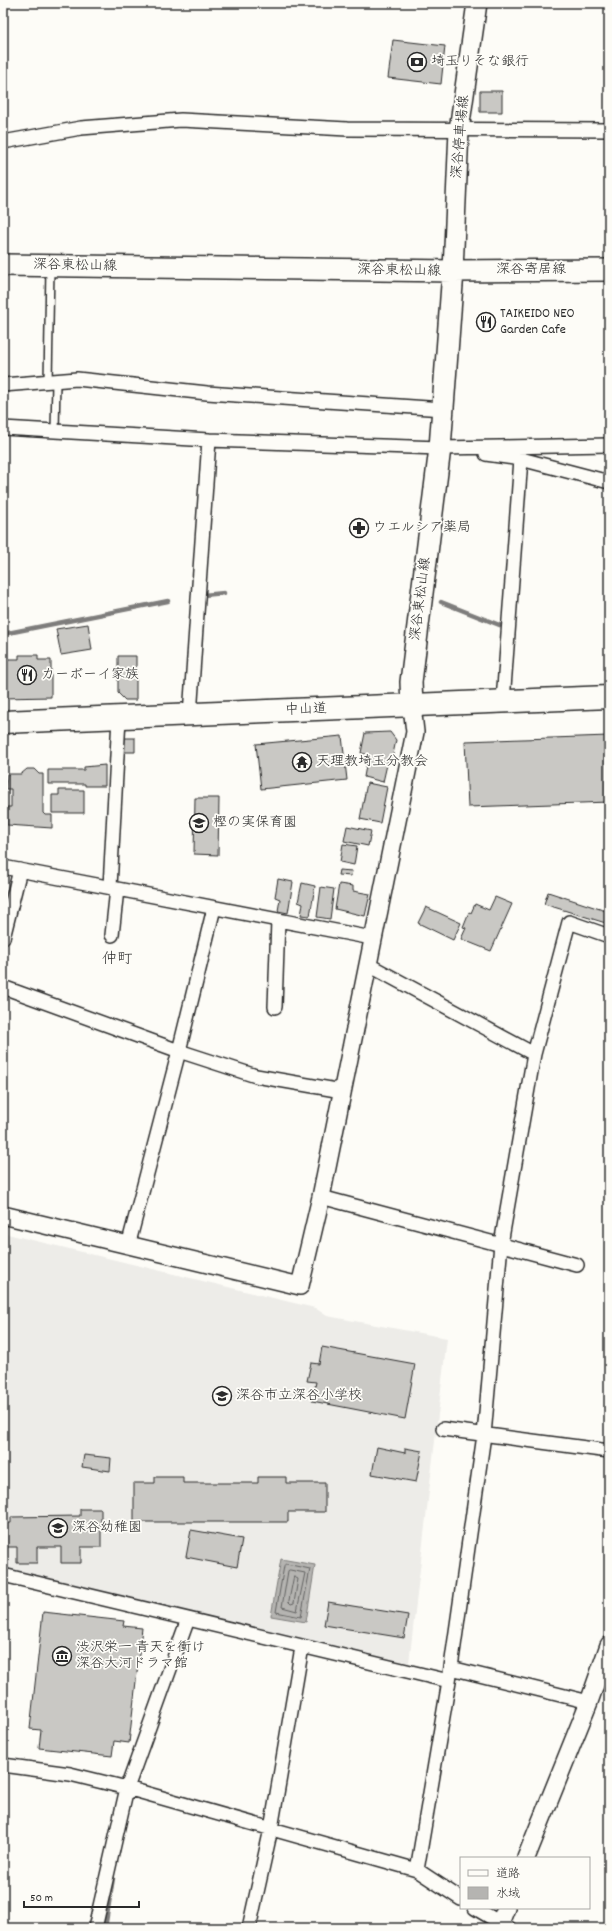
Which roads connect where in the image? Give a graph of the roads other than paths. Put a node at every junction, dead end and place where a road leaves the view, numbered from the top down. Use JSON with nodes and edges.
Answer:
{"nodes":[{"id":1,"x":477,"y":3,"type":"edge"},
{"id":2,"x":459,"y":130,"type":"junction"},
{"id":3,"x":609,"y":130,"type":"edge"},
{"id":4,"x":3,"y":142,"type":"edge"},
{"id":5,"x":3,"y":265,"type":"edge"},
{"id":6,"x":50,"y":266,"type":"junction"},
{"id":7,"x":609,"y":270,"type":"edge"},
{"id":8,"x":453,"y":271,"type":"junction"},
{"id":9,"x":52,"y":381,"type":"junction"},
{"id":10,"x":3,"y":385,"type":"edge"},
{"id":11,"x":443,"y":409,"type":"junction"},
{"id":12,"x":3,"y":428,"type":"edge"},
{"id":13,"x":55,"y":432,"type":"junction"},
{"id":14,"x":209,"y":440,"type":"junction"},
{"id":15,"x":609,"y":445,"type":"edge"},
{"id":16,"x":440,"y":448,"type":"junction"},
{"id":17,"x":521,"y":459,"type":"junction"},
{"id":18,"x":609,"y":482,"type":"edge"},
{"id":19,"x":609,"y":697,"type":"edge"},
{"id":20,"x":503,"y":701,"type":"junction"},
{"id":21,"x":412,"y":706,"type":"junction"},
{"id":22,"x":190,"y":714,"type":"junction"},
{"id":23,"x":119,"y":718,"type":"junction"},
{"id":24,"x":3,"y":722,"type":"edge"},
{"id":25,"x":3,"y":867,"type":"edge"},
{"id":26,"x":20,"y":870,"type":"junction"},
{"id":27,"x":114,"y":888,"type":"junction"},
{"id":28,"x":214,"y":908,"type":"junction"},
{"id":29,"x":278,"y":920,"type":"junction"},
{"id":30,"x":112,"y":935,"type":"dead end"},
{"id":31,"x":609,"y":936,"type":"edge"},
{"id":32,"x":3,"y":938,"type":"edge"},
{"id":33,"x":372,"y":938,"type":"junction"},
{"id":34,"x":367,"y":964,"type":"junction"},
{"id":35,"x":3,"y":986,"type":"edge"},
{"id":36,"x":275,"y":1007,"type":"dead end"},
{"id":37,"x":179,"y":1051,"type":"junction"},
{"id":38,"x":534,"y":1054,"type":"junction"},
{"id":39,"x":342,"y":1091,"type":"junction"},
{"id":40,"x":321,"y":1197,"type":"junction"},
{"id":41,"x":3,"y":1215,"type":"edge"},
{"id":42,"x":501,"y":1244,"type":"junction"},
{"id":43,"x":128,"y":1246,"type":"junction"},
{"id":44,"x":577,"y":1265,"type":"dead end"},
{"id":45,"x":443,"y":1429,"type":"dead end"},
{"id":46,"x":484,"y":1435,"type":"junction"},
{"id":47,"x":609,"y":1451,"type":"edge"},
{"id":48,"x":3,"y":1575,"type":"edge"},
{"id":49,"x":188,"y":1619,"type":"junction"},
{"id":50,"x":609,"y":1645,"type":"edge"},
{"id":51,"x":302,"y":1647,"type":"junction"},
{"id":52,"x":450,"y":1674,"type":"junction"},
{"id":53,"x":589,"y":1702,"type":"junction"},
{"id":54,"x":3,"y":1765,"type":"edge"},
{"id":55,"x":127,"y":1788,"type":"junction"},
{"id":56,"x":270,"y":1829,"type":"junction"},
{"id":57,"x":526,"y":1857,"type":"edge"},
{"id":58,"x":417,"y":1870,"type":"junction"},
{"id":59,"x":460,"y":1898,"type":"edge"},
{"id":60,"x":476,"y":1909,"type":"edge"},
{"id":61,"x":506,"y":1909,"type":"edge"},
{"id":62,"x":502,"y":1927,"type":"edge"},
{"id":63,"x":95,"y":1928,"type":"edge"},
{"id":64,"x":249,"y":1928,"type":"edge"}],
"edges":[{"from":1,"to":2,"type":"main road","name":"深谷停車場線"},
{"from":2,"to":3,"type":"street"},
{"from":2,"to":4,"type":"street"},
{"from":2,"to":8,"type":"main road","name":"深谷停車場線"},
{"from":5,"to":6,"type":"main road","name":"深谷東松山線"},
{"from":6,"to":8,"type":"main road","name":"深谷東松山線"},
{"from":6,"to":9,"type":"lane"},
{"from":7,"to":8,"type":"main road","name":"深谷寄居線"},
{"from":8,"to":11,"type":"main road","name":"深谷東松山線"},
{"from":9,"to":10,"type":"street"},
{"from":9,"to":11,"type":"street"},
{"from":9,"to":13,"type":"lane"},
{"from":11,"to":16,"type":"main road","name":"深谷東松山線"},
{"from":12,"to":13,"type":"street"},
{"from":13,"to":14,"type":"street"},
{"from":14,"to":16,"type":"street"},
{"from":14,"to":22,"type":"street"},
{"from":15,"to":16,"type":"street"},
{"from":16,"to":17,"type":"street"},
{"from":16,"to":21,"type":"main road","name":"深谷東松山線"},
{"from":17,"to":18,"type":"street"},
{"from":17,"to":20,"type":"street"},
{"from":19,"to":20,"type":"highway","name":"中山道"},
{"from":20,"to":21,"type":"highway","name":"中山道"},
{"from":21,"to":22,"type":"highway","name":"中山道"},
{"from":21,"to":33,"type":"street"},
{"from":22,"to":23,"type":"highway","name":"中山道"},
{"from":23,"to":24,"type":"highway","name":"中山道"},
{"from":23,"to":27,"type":"street"},
{"from":25,"to":26,"type":"street"},
{"from":26,"to":27,"type":"street"},
{"from":26,"to":32,"type":"street"},
{"from":27,"to":28,"type":"street"},
{"from":27,"to":30,"type":"street"},
{"from":28,"to":29,"type":"street"},
{"from":28,"to":37,"type":"street"},
{"from":29,"to":33,"type":"street"},
{"from":29,"to":36,"type":"street"},
{"from":31,"to":38,"type":"street"},
{"from":33,"to":34,"type":"street"},
{"from":34,"to":38,"type":"street"},
{"from":34,"to":39,"type":"street"},
{"from":35,"to":37,"type":"street"},
{"from":37,"to":39,"type":"street"},
{"from":37,"to":43,"type":"street"},
{"from":38,"to":42,"type":"street"},
{"from":39,"to":40,"type":"street"},
{"from":40,"to":42,"type":"street"},
{"from":40,"to":43,"type":"street"},
{"from":41,"to":43,"type":"street"},
{"from":42,"to":44,"type":"street"},
{"from":42,"to":46,"type":"street"},
{"from":45,"to":46,"type":"street"},
{"from":46,"to":47,"type":"street"},
{"from":46,"to":52,"type":"street"},
{"from":48,"to":49,"type":"street"},
{"from":49,"to":51,"type":"street"},
{"from":49,"to":55,"type":"street"},
{"from":50,"to":53,"type":"street"},
{"from":51,"to":52,"type":"street"},
{"from":51,"to":56,"type":"street"},
{"from":52,"to":53,"type":"street"},
{"from":52,"to":58,"type":"street"},
{"from":53,"to":57,"type":"street"},
{"from":54,"to":55,"type":"street"},
{"from":55,"to":56,"type":"street"},
{"from":55,"to":63,"type":"street"},
{"from":56,"to":58,"type":"street"},
{"from":56,"to":64,"type":"street"},
{"from":58,"to":59,"type":"street"},
{"from":60,"to":62,"type":"street"},
{"from":61,"to":62,"type":"street"}]}
